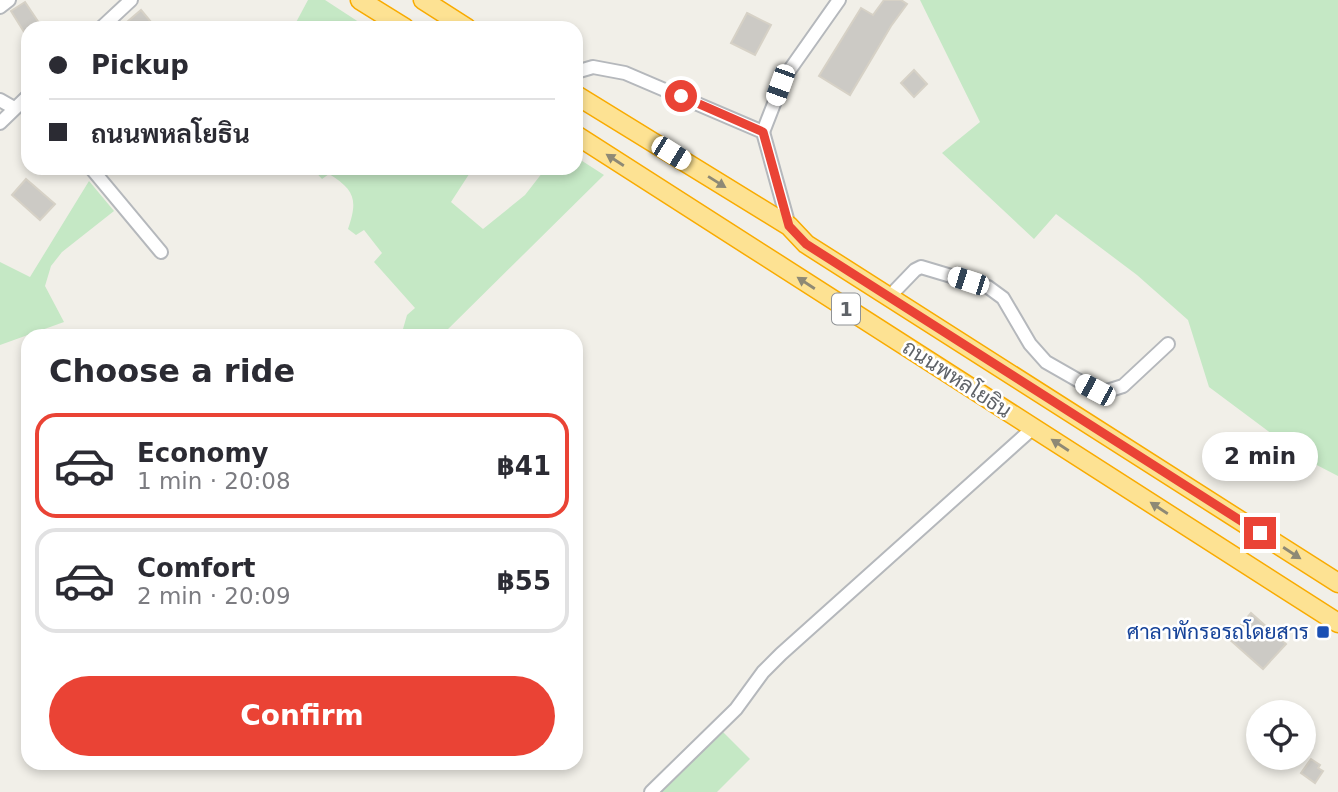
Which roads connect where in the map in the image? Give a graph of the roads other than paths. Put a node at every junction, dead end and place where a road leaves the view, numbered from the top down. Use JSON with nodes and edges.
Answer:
{"nodes":[{"id":1,"x":9,"y":0,"type":"edge"},
{"id":2,"x":131,"y":0,"type":"edge"},
{"id":3,"x":360,"y":0,"type":"edge"},
{"id":4,"x":423,"y":0,"type":"edge"},
{"id":5,"x":839,"y":0,"type":"edge"},
{"id":6,"x":0,"y":7,"type":"edge"},
{"id":7,"x":108,"y":21,"type":"edge"},
{"id":8,"x":394,"y":21,"type":"edge"},
{"id":9,"x":456,"y":21,"type":"edge"},
{"id":10,"x":583,"y":70,"type":"edge"},
{"id":11,"x":583,"y":99,"type":"edge"},
{"id":12,"x":0,"y":100,"type":"edge"},
{"id":13,"x":21,"y":103,"type":"edge"},
{"id":14,"x":14,"y":108,"type":"junction"},
{"id":15,"x":0,"y":122,"type":"edge"},
{"id":16,"x":763,"y":132,"type":"junction"},
{"id":17,"x":583,"y":139,"type":"edge"},
{"id":18,"x":97,"y":175,"type":"edge"},
{"id":19,"x":789,"y":226,"type":"junction"},
{"id":20,"x":161,"y":252,"type":"dead end"},
{"id":21,"x":889,"y":297,"type":"junction"},
{"id":22,"x":1168,"y":344,"type":"dead end"},
{"id":23,"x":1033,"y":428,"type":"junction"},
{"id":24,"x":1333,"y":578,"type":"edge"},
{"id":25,"x":1338,"y":623,"type":"edge"},
{"id":26,"x":651,"y":792,"type":"edge"}],
"edges":[{"from":1,"to":6,"type":"street"},
{"from":2,"to":7,"type":"street"},
{"from":3,"to":8,"type":"highway"},
{"from":4,"to":9,"type":"highway"},
{"from":5,"to":16,"type":"street"},
{"from":10,"to":16,"type":"street"},
{"from":11,"to":19,"type":"highway","name":"ถนนพหลโยธิน","number":"1","one_way":true},
{"from":12,"to":14,"type":"street"},
{"from":13,"to":14,"type":"street"},
{"from":14,"to":15,"type":"street"},
{"from":16,"to":19,"type":"street"},
{"from":23,"to":17,"type":"highway","name":"ถนนพหลโยธิน","number":"1","one_way":true},
{"from":18,"to":20,"type":"street"},
{"from":19,"to":21,"type":"highway","name":"ถนนพหลโยธิน","number":"1"},
{"from":21,"to":22,"type":"street"},
{"from":21,"to":24,"type":"highway","name":"ถนนพหลโยธิน","number":"1","one_way":true},
{"from":25,"to":23,"type":"highway","name":"ถนนพหลโยธิน","number":"1","one_way":true},
{"from":23,"to":26,"type":"street"}]}
